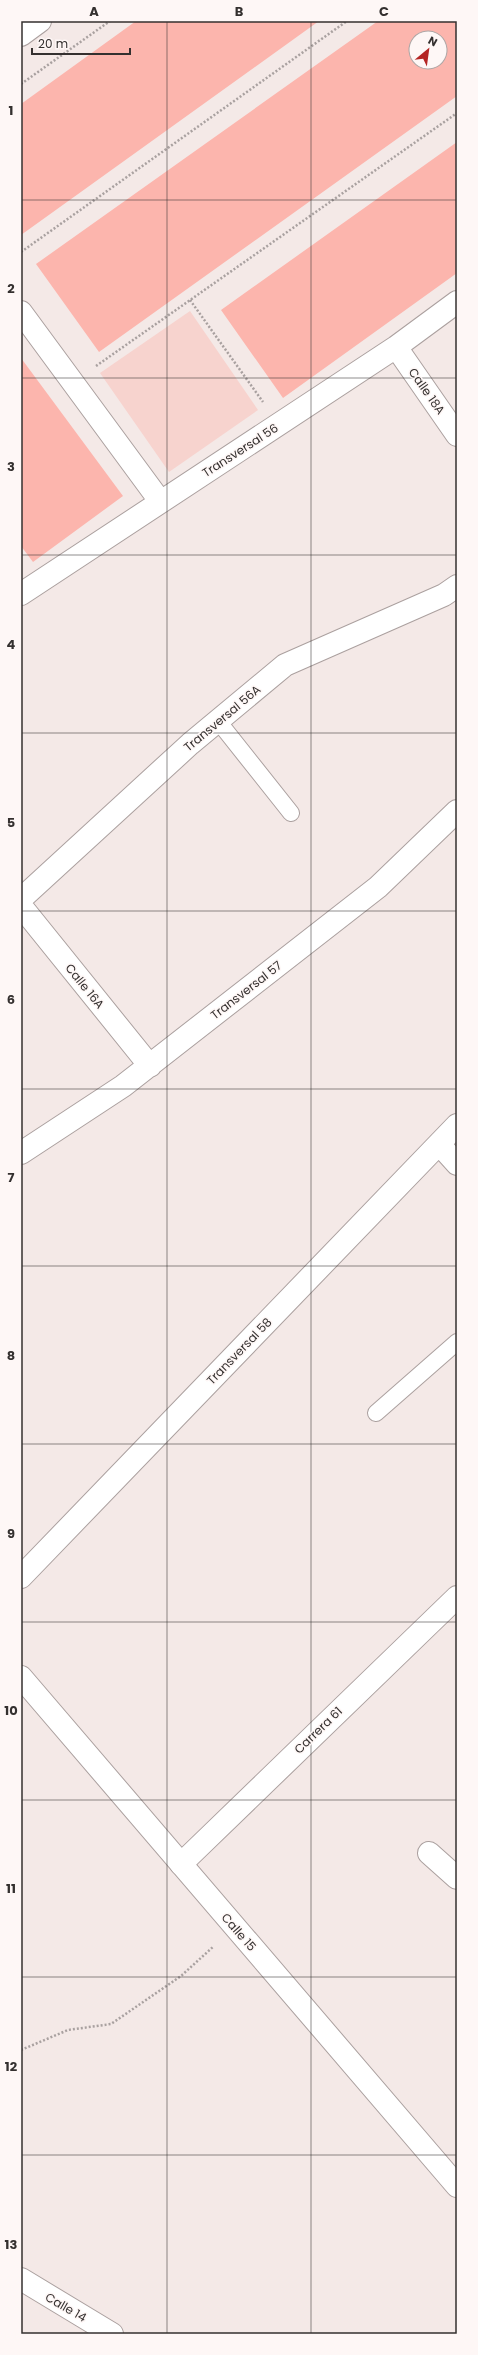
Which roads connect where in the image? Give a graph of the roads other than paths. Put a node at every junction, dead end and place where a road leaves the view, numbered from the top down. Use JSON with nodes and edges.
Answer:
{"nodes":[{"id":1,"x":40,"y":21,"type":"edge"},
{"id":2,"x":21,"y":35,"type":"edge"},
{"id":3,"x":457,"y":302,"type":"edge"},
{"id":4,"x":21,"y":312,"type":"edge"},
{"id":5,"x":396,"y":347,"type":"junction"},
{"id":6,"x":457,"y":435,"type":"edge"},
{"id":7,"x":160,"y":501,"type":"junction"},
{"id":8,"x":457,"y":586,"type":"edge"},
{"id":9,"x":21,"y":594,"type":"edge"},
{"id":10,"x":218,"y":721,"type":"junction"},
{"id":11,"x":457,"y":811,"type":"edge"},
{"id":12,"x":291,"y":813,"type":"dead end"},
{"id":13,"x":21,"y":899,"type":"edge"},
{"id":14,"x":21,"y":906,"type":"edge"},
{"id":15,"x":150,"y":1066,"type":"junction"},
{"id":16,"x":457,"y":1125,"type":"edge"},
{"id":17,"x":439,"y":1144,"type":"junction"},
{"id":18,"x":21,"y":1153,"type":"edge"},
{"id":19,"x":457,"y":1164,"type":"edge"},
{"id":20,"x":457,"y":1342,"type":"edge"},
{"id":21,"x":376,"y":1413,"type":"dead end"},
{"id":22,"x":21,"y":1577,"type":"edge"},
{"id":23,"x":457,"y":1597,"type":"edge"},
{"id":24,"x":21,"y":1677,"type":"edge"},
{"id":25,"x":430,"y":1853,"type":"dead end"},
{"id":26,"x":181,"y":1864,"type":"junction"},
{"id":27,"x":457,"y":1878,"type":"edge"},
{"id":28,"x":457,"y":2186,"type":"edge"},
{"id":29,"x":21,"y":2279,"type":"edge"},
{"id":30,"x":112,"y":2334,"type":"edge"}],
"edges":[{"from":1,"to":2,"type":"street"},
{"from":3,"to":5,"type":"street","name":"Transversal 56"},
{"from":4,"to":7,"type":"street"},
{"from":5,"to":6,"type":"street","name":"Calle 18A"},
{"from":5,"to":7,"type":"street","name":"Transversal 56"},
{"from":7,"to":9,"type":"street","name":"Transversal 56"},
{"from":8,"to":10,"type":"street","name":"Transversal 56A"},
{"from":10,"to":12,"type":"lane"},
{"from":10,"to":13,"type":"street","name":"Transversal 56A"},
{"from":11,"to":15,"type":"street","name":"Transversal 57"},
{"from":14,"to":15,"type":"street","name":"Calle 16A"},
{"from":15,"to":18,"type":"street","name":"Transversal 57"},
{"from":16,"to":17,"type":"street","name":"Transversal 58"},
{"from":17,"to":19,"type":"street"},
{"from":17,"to":22,"type":"street","name":"Transversal 58"},
{"from":20,"to":21,"type":"lane"},
{"from":23,"to":26,"type":"street","name":"Carrera 61"},
{"from":24,"to":26,"type":"street","name":"Calle 15"},
{"from":25,"to":27,"type":"street"},
{"from":26,"to":28,"type":"street","name":"Calle 15"},
{"from":29,"to":30,"type":"street","name":"Calle 14"}]}
